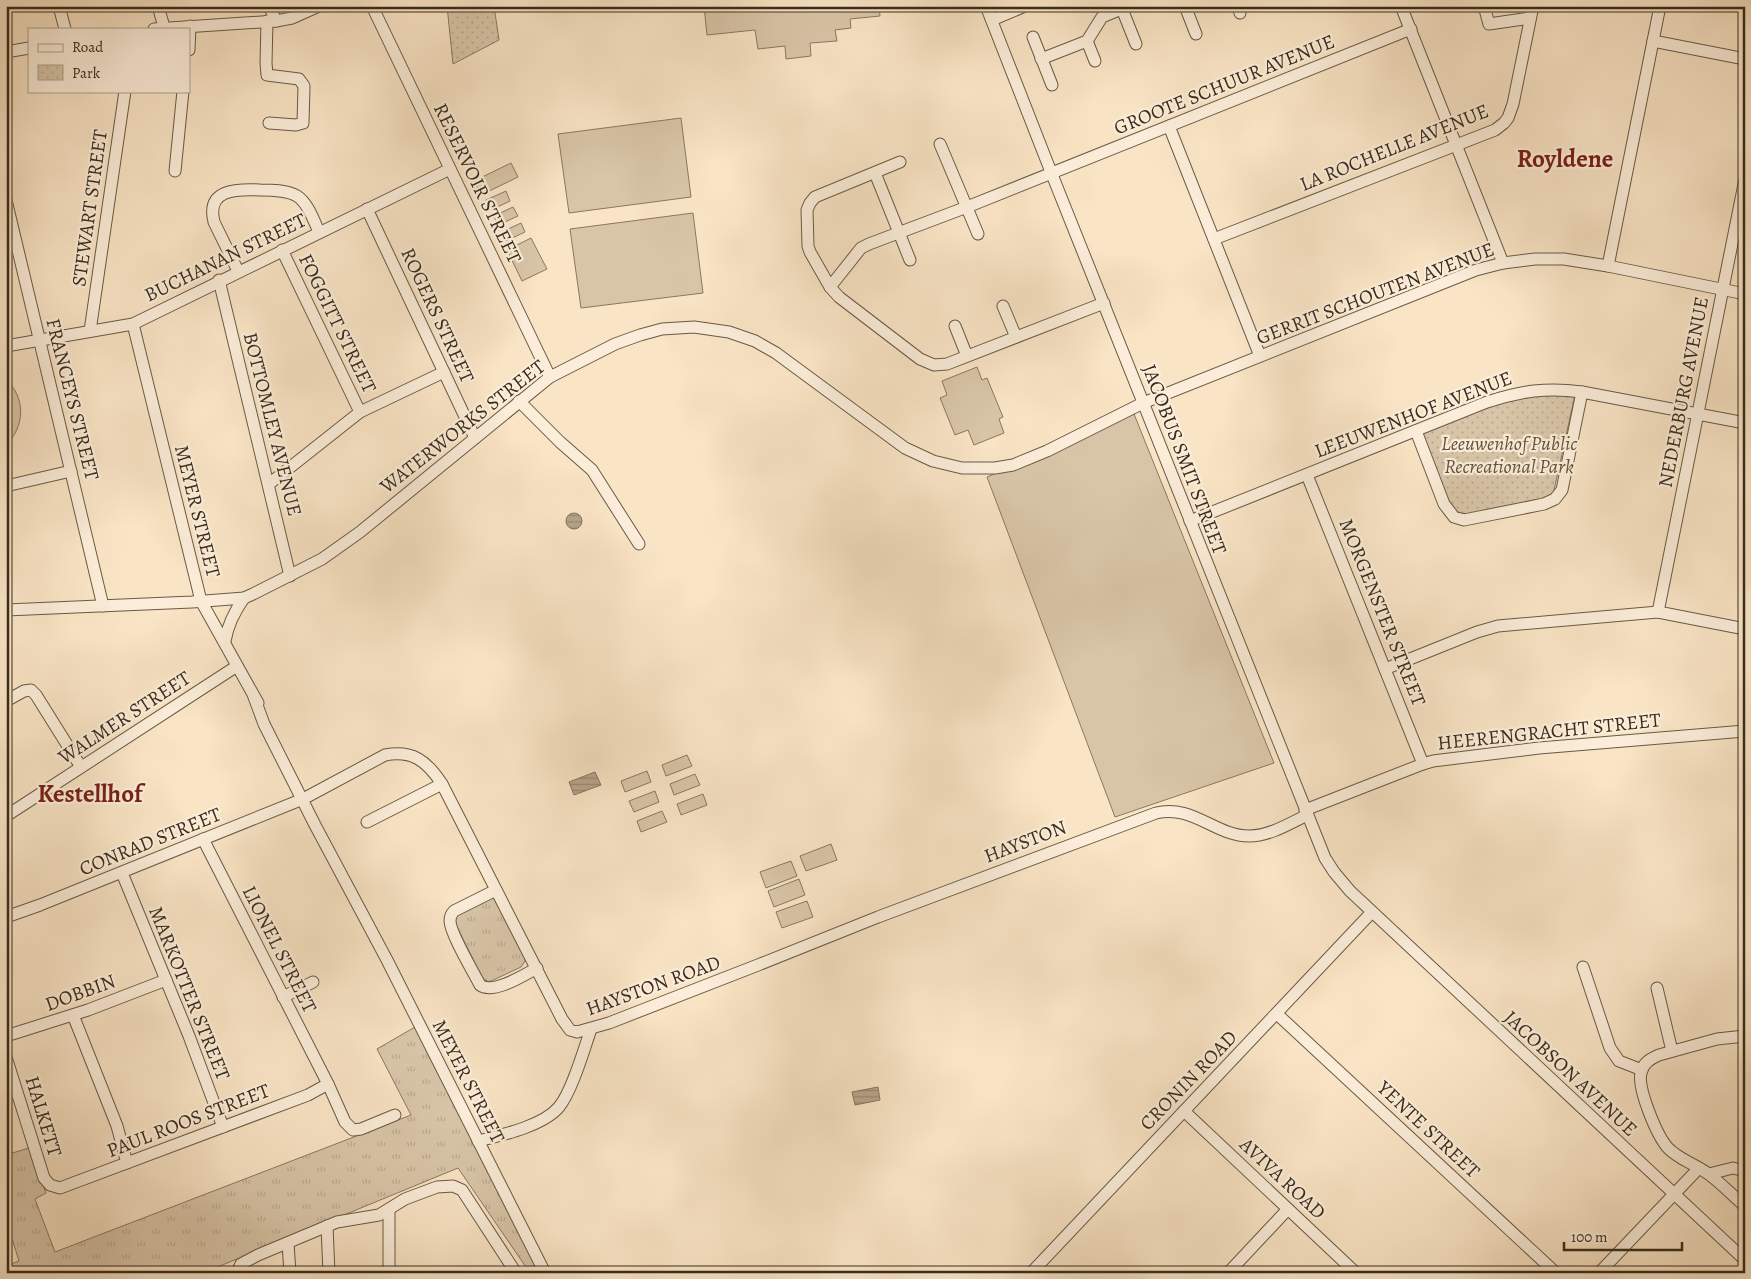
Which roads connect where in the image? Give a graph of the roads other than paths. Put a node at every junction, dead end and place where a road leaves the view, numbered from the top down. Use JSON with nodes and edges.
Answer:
{"nodes":[{"id":1,"x":59,"y":6,"type":"edge"},
{"id":2,"x":158,"y":6,"type":"edge"},
{"id":3,"x":269,"y":6,"type":"edge"},
{"id":4,"x":319,"y":6,"type":"edge"},
{"id":5,"x":372,"y":6,"type":"edge"},
{"id":6,"x":986,"y":6,"type":"edge"},
{"id":7,"x":1025,"y":6,"type":"edge"},
{"id":8,"x":1185,"y":6,"type":"edge"},
{"id":9,"x":1402,"y":6,"type":"edge"},
{"id":10,"x":1484,"y":6,"type":"edge"},
{"id":11,"x":1660,"y":6,"type":"edge"},
{"id":12,"x":1119,"y":8,"type":"edge"},
{"id":13,"x":1532,"y":12,"type":"edge"},
{"id":14,"x":992,"y":20,"type":"junction"},
{"id":15,"x":271,"y":21,"type":"junction"},
{"id":16,"x":190,"y":26,"type":"joint"},
{"id":17,"x":65,"y":28,"type":"edge"},
{"id":18,"x":159,"y":28,"type":"edge"},
{"id":19,"x":1411,"y":29,"type":"junction"},
{"id":20,"x":1196,"y":34,"type":"dead end"},
{"id":21,"x":1033,"y":37,"type":"dead end"},
{"id":22,"x":1653,"y":40,"type":"junction"},
{"id":23,"x":1087,"y":41,"type":"junction"},
{"id":24,"x":1136,"y":44,"type":"dead end"},
{"id":25,"x":28,"y":48,"type":"edge"},
{"id":26,"x":7,"y":50,"type":"edge"},
{"id":27,"x":1041,"y":59,"type":"junction"},
{"id":28,"x":1745,"y":59,"type":"edge"},
{"id":29,"x":1095,"y":61,"type":"dead end"},
{"id":30,"x":1052,"y":85,"type":"dead end"},
{"id":31,"x":125,"y":92,"type":"edge"},
{"id":32,"x":184,"y":92,"type":"edge"},
{"id":33,"x":270,"y":123,"type":"dead end"},
{"id":34,"x":1169,"y":126,"type":"junction"},
{"id":35,"x":940,"y":144,"type":"dead end"},
{"id":36,"x":1457,"y":146,"type":"junction"},
{"id":37,"x":900,"y":162,"type":"dead end"},
{"id":38,"x":450,"y":169,"type":"junction"},
{"id":39,"x":175,"y":171,"type":"dead end"},
{"id":40,"x":1051,"y":172,"type":"junction"},
{"id":41,"x":875,"y":173,"type":"junction"},
{"id":42,"x":1745,"y":179,"type":"edge"},
{"id":43,"x":6,"y":200,"type":"edge"},
{"id":44,"x":967,"y":206,"type":"junction"},
{"id":45,"x":367,"y":209,"type":"junction"},
{"id":46,"x":320,"y":232,"type":"junction"},
{"id":47,"x":899,"y":232,"type":"junction"},
{"id":48,"x":978,"y":234,"type":"dead end"},
{"id":49,"x":1214,"y":239,"type":"junction"},
{"id":50,"x":282,"y":250,"type":"junction"},
{"id":51,"x":910,"y":260,"type":"dead end"},
{"id":52,"x":1503,"y":263,"type":"junction"},
{"id":53,"x":1608,"y":266,"type":"junction"},
{"id":54,"x":238,"y":272,"type":"junction"},
{"id":55,"x":219,"y":280,"type":"junction"},
{"id":56,"x":830,"y":287,"type":"junction"},
{"id":57,"x":1722,"y":289,"type":"junction"},
{"id":58,"x":1745,"y":294,"type":"edge"},
{"id":59,"x":1104,"y":303,"type":"junction"},
{"id":60,"x":1003,"y":306,"type":"dead end"},
{"id":61,"x":133,"y":324,"type":"junction"},
{"id":62,"x":955,"y":326,"type":"dead end"},
{"id":63,"x":90,"y":331,"type":"junction"},
{"id":64,"x":1016,"y":337,"type":"junction"},
{"id":65,"x":39,"y":340,"type":"junction"},
{"id":66,"x":6,"y":346,"type":"edge"},
{"id":67,"x":967,"y":356,"type":"junction"},
{"id":68,"x":1260,"y":356,"type":"junction"},
{"id":69,"x":444,"y":372,"type":"junction"},
{"id":70,"x":550,"y":377,"type":"junction"},
{"id":71,"x":1582,"y":392,"type":"junction"},
{"id":72,"x":519,"y":401,"type":"junction"},
{"id":73,"x":1143,"y":403,"type":"junction"},
{"id":74,"x":360,"y":412,"type":"junction"},
{"id":75,"x":1697,"y":414,"type":"junction"},
{"id":76,"x":1745,"y":423,"type":"edge"},
{"id":77,"x":1416,"y":431,"type":"junction"},
{"id":78,"x":475,"y":438,"type":"junction"},
{"id":79,"x":71,"y":472,"type":"junction"},
{"id":80,"x":1308,"y":474,"type":"junction"},
{"id":81,"x":269,"y":484,"type":"junction"},
{"id":82,"x":6,"y":486,"type":"edge"},
{"id":83,"x":1190,"y":521,"type":"junction"},
{"id":84,"x":640,"y":544,"type":"dead end"},
{"id":85,"x":290,"y":576,"type":"junction"},
{"id":86,"x":244,"y":598,"type":"junction"},
{"id":87,"x":201,"y":600,"type":"junction"},
{"id":88,"x":103,"y":606,"type":"junction"},
{"id":89,"x":6,"y":610,"type":"edge"},
{"id":90,"x":1658,"y":612,"type":"junction"},
{"id":91,"x":1745,"y":629,"type":"edge"},
{"id":92,"x":225,"y":641,"type":"junction"},
{"id":93,"x":237,"y":666,"type":"junction"},
{"id":94,"x":1385,"y":669,"type":"junction"},
{"id":95,"x":6,"y":701,"type":"edge"},
{"id":96,"x":1745,"y":731,"type":"edge"},
{"id":97,"x":1423,"y":764,"type":"junction"},
{"id":98,"x":81,"y":767,"type":"junction"},
{"id":99,"x":442,"y":784,"type":"junction"},
{"id":100,"x":305,"y":798,"type":"junction"},
{"id":101,"x":1306,"y":813,"type":"junction"},
{"id":102,"x":6,"y":816,"type":"edge"},
{"id":103,"x":367,"y":822,"type":"dead end"},
{"id":104,"x":203,"y":839,"type":"junction"},
{"id":105,"x":122,"y":873,"type":"junction"},
{"id":106,"x":496,"y":890,"type":"junction"},
{"id":107,"x":1372,"y":912,"type":"junction"},
{"id":108,"x":6,"y":917,"type":"edge"},
{"id":109,"x":758,"y":965,"type":"joint"},
{"id":110,"x":1583,"y":967,"type":"dead end"},
{"id":111,"x":537,"y":968,"type":"junction"},
{"id":112,"x":166,"y":980,"type":"junction"},
{"id":113,"x":313,"y":982,"type":"dead end"},
{"id":114,"x":1657,"y":988,"type":"dead end"},
{"id":115,"x":283,"y":997,"type":"junction"},
{"id":116,"x":1277,"y":1014,"type":"junction"},
{"id":117,"x":73,"y":1015,"type":"junction"},
{"id":118,"x":591,"y":1029,"type":"junction"},
{"id":119,"x":6,"y":1036,"type":"edge"},
{"id":120,"x":1745,"y":1036,"type":"edge"},
{"id":121,"x":1672,"y":1051,"type":"junction"},
{"id":122,"x":6,"y":1057,"type":"edge"},
{"id":123,"x":1642,"y":1070,"type":"junction"},
{"id":124,"x":326,"y":1080,"type":"junction"},
{"id":125,"x":1184,"y":1111,"type":"junction"},
{"id":126,"x":395,"y":1115,"type":"dead end"},
{"id":127,"x":223,"y":1127,"type":"junction"},
{"id":128,"x":478,"y":1141,"type":"junction"},
{"id":129,"x":127,"y":1163,"type":"junction"},
{"id":130,"x":1704,"y":1171,"type":"junction"},
{"id":131,"x":1745,"y":1171,"type":"edge"},
{"id":132,"x":50,"y":1185,"type":"joint"},
{"id":133,"x":1674,"y":1195,"type":"junction"},
{"id":134,"x":1745,"y":1206,"type":"edge"},
{"id":135,"x":389,"y":1209,"type":"junction"},
{"id":136,"x":1288,"y":1209,"type":"junction"},
{"id":137,"x":327,"y":1226,"type":"junction"},
{"id":138,"x":288,"y":1243,"type":"junction"},
{"id":139,"x":1745,"y":1260,"type":"edge"},
{"id":140,"x":237,"y":1273,"type":"edge"},
{"id":141,"x":290,"y":1273,"type":"edge"},
{"id":142,"x":329,"y":1273,"type":"edge"},
{"id":143,"x":389,"y":1273,"type":"edge"},
{"id":144,"x":516,"y":1273,"type":"edge"},
{"id":145,"x":545,"y":1273,"type":"edge"},
{"id":146,"x":1031,"y":1273,"type":"edge"},
{"id":147,"x":1228,"y":1273,"type":"edge"},
{"id":148,"x":1356,"y":1273,"type":"edge"},
{"id":149,"x":1556,"y":1273,"type":"edge"},
{"id":150,"x":1599,"y":1273,"type":"edge"}],
"edges":[{"from":1,"to":17,"type":"street"},
{"from":2,"to":18,"type":"street"},
{"from":3,"to":15,"type":"street"},
{"from":4,"to":15,"type":"street"},
{"from":5,"to":38,"type":"street","name":"RESERVOIR STREET"},
{"from":6,"to":14,"type":"street","name":"JACOBUS SMIT STREET"},
{"from":7,"to":14,"type":"street"},
{"from":8,"to":20,"type":"street"},
{"from":9,"to":19,"type":"street"},
{"from":10,"to":13,"type":"street"},
{"from":11,"to":22,"type":"street"},
{"from":12,"to":23,"type":"street"},
{"from":12,"to":24,"type":"street"},
{"from":13,"to":36,"type":"street","name":"LA ROCHELLE AVENUE"},
{"from":14,"to":40,"type":"street","name":"JACOBUS SMIT STREET"},
{"from":15,"to":16,"type":"street"},
{"from":15,"to":33,"type":"street"},
{"from":16,"to":18,"type":"street"},
{"from":19,"to":34,"type":"street","name":"GROOTE SCHUUR AVENUE"},
{"from":19,"to":36,"type":"street"},
{"from":21,"to":27,"type":"street"},
{"from":22,"to":28,"type":"street"},
{"from":22,"to":53,"type":"street"},
{"from":23,"to":27,"type":"street"},
{"from":23,"to":29,"type":"street"},
{"from":25,"to":26,"type":"street"},
{"from":27,"to":30,"type":"street"},
{"from":31,"to":63,"type":"street","name":"STEWART STREET"},
{"from":32,"to":39,"type":"street"},
{"from":34,"to":40,"type":"street","name":"GROOTE SCHUUR AVENUE"},
{"from":34,"to":49,"type":"street"},
{"from":35,"to":44,"type":"street"},
{"from":36,"to":49,"type":"street","name":"LA ROCHELLE AVENUE"},
{"from":36,"to":52,"type":"street"},
{"from":37,"to":41,"type":"street"},
{"from":38,"to":45,"type":"street","name":"BUCHANAN STREET"},
{"from":38,"to":70,"type":"street","name":"RESERVOIR STREET"},
{"from":40,"to":44,"type":"street","name":"GROOTE SCHUUR AVENUE"},
{"from":40,"to":59,"type":"street","name":"JACOBUS SMIT STREET"},
{"from":41,"to":47,"type":"street"},
{"from":41,"to":56,"type":"street"},
{"from":42,"to":57,"type":"street","name":"NEDERBURG AVENUE"},
{"from":43,"to":65,"type":"street","name":"FRANCEYS STREET"},
{"from":44,"to":47,"type":"street","name":"GROOTE SCHUUR AVENUE"},
{"from":44,"to":48,"type":"street"},
{"from":45,"to":46,"type":"street","name":"BUCHANAN STREET"},
{"from":45,"to":69,"type":"street","name":"ROGERS STREET"},
{"from":46,"to":50,"type":"street","name":"BUCHANAN STREET"},
{"from":46,"to":54,"type":"street"},
{"from":47,"to":51,"type":"street"},
{"from":47,"to":56,"type":"street","name":"GROOTE SCHUUR AVENUE"},
{"from":49,"to":68,"type":"street"},
{"from":50,"to":54,"type":"street","name":"BUCHANAN STREET"},
{"from":50,"to":74,"type":"street","name":"FOGGITT STREET"},
{"from":52,"to":53,"type":"street","name":"GERRIT SCHOUTEN AVENUE"},
{"from":52,"to":68,"type":"street","name":"GERRIT SCHOUTEN AVENUE"},
{"from":53,"to":57,"type":"street","name":"GERRIT SCHOUTEN AVENUE"},
{"from":54,"to":55,"type":"street","name":"BUCHANAN STREET"},
{"from":55,"to":61,"type":"street","name":"BUCHANAN STREET"},
{"from":55,"to":81,"type":"street","name":"BOTTOMLEY AVENUE"},
{"from":56,"to":67,"type":"street"},
{"from":57,"to":58,"type":"street","name":"GERRIT SCHOUTEN AVENUE"},
{"from":57,"to":75,"type":"street","name":"NEDERBURG AVENUE"},
{"from":59,"to":64,"type":"street"},
{"from":59,"to":73,"type":"street","name":"JACOBUS SMIT STREET"},
{"from":60,"to":64,"type":"street"},
{"from":61,"to":63,"type":"street","name":"BUCHANAN STREET"},
{"from":61,"to":87,"type":"street","name":"MEYER STREET"},
{"from":62,"to":67,"type":"street"},
{"from":63,"to":65,"type":"street","name":"BUCHANAN STREET"},
{"from":64,"to":67,"type":"street"},
{"from":65,"to":66,"type":"street","name":"BUCHANAN STREET"},
{"from":65,"to":79,"type":"street","name":"FRANCEYS STREET"},
{"from":68,"to":73,"type":"street","name":"GERRIT SCHOUTEN AVENUE"},
{"from":69,"to":74,"type":"street"},
{"from":69,"to":78,"type":"street","name":"ROGERS STREET"},
{"from":70,"to":72,"type":"street","name":"WATERWORKS STREET"},
{"from":70,"to":73,"type":"street","name":"WATERWORKS STREET"},
{"from":71,"to":75,"type":"street","name":"LEEUWENHOF AVENUE"},
{"from":71,"to":77,"type":"street","name":"LEEUWENHOF AVENUE"},
{"from":71,"to":77,"type":"street"},
{"from":72,"to":78,"type":"street","name":"WATERWORKS STREET"},
{"from":72,"to":84,"type":"street"},
{"from":73,"to":83,"type":"street","name":"JACOBUS SMIT STREET"},
{"from":74,"to":81,"type":"street"},
{"from":75,"to":76,"type":"street","name":"LEEUWENHOF AVENUE"},
{"from":75,"to":90,"type":"street","name":"NEDERBURG AVENUE"},
{"from":77,"to":80,"type":"street","name":"LEEUWENHOF AVENUE"},
{"from":78,"to":85,"type":"street","name":"WATERWORKS STREET"},
{"from":79,"to":82,"type":"street"},
{"from":79,"to":88,"type":"street","name":"FRANCEYS STREET"},
{"from":80,"to":83,"type":"street","name":"LEEUWENHOF AVENUE"},
{"from":80,"to":94,"type":"street","name":"MORGENSTER STREET"},
{"from":81,"to":85,"type":"street","name":"BOTTOMLEY AVENUE"},
{"from":83,"to":101,"type":"street","name":"JACOBUS SMIT STREET"},
{"from":85,"to":86,"type":"street","name":"WATERWORKS STREET"},
{"from":86,"to":87,"type":"street","name":"WATERWORKS STREET"},
{"from":86,"to":92,"type":"street"},
{"from":87,"to":88,"type":"street","name":"WATERWORKS STREET"},
{"from":87,"to":92,"type":"street","name":"MEYER STREET"},
{"from":88,"to":89,"type":"street","name":"WATERWORKS STREET"},
{"from":90,"to":91,"type":"street"},
{"from":90,"to":94,"type":"street"},
{"from":92,"to":93,"type":"street","name":"MEYER STREET"},
{"from":93,"to":98,"type":"street","name":"WALMER STREET"},
{"from":93,"to":100,"type":"street","name":"MEYER STREET"},
{"from":94,"to":97,"type":"street","name":"MORGENSTER STREET"},
{"from":95,"to":98,"type":"street"},
{"from":96,"to":97,"type":"street","name":"HEERENGRACHT STREET"},
{"from":97,"to":101,"type":"street","name":"HEERENGRACHT STREET"},
{"from":98,"to":102,"type":"street","name":"WALMER STREET"},
{"from":99,"to":100,"type":"street","name":"HAYSTON ROAD"},
{"from":99,"to":103,"type":"street"},
{"from":99,"to":106,"type":"street","name":"HAYSTON ROAD"},
{"from":100,"to":104,"type":"street","name":"CONRAD STREET"},
{"from":100,"to":128,"type":"street","name":"MEYER STREET"},
{"from":101,"to":107,"type":"street","name":"JACOBUS SMIT STREET"},
{"from":101,"to":109,"type":"street","name":"HAYSTON"},
{"from":104,"to":105,"type":"street","name":"CONRAD STREET"},
{"from":104,"to":115,"type":"street","name":"LIONEL STREET"},
{"from":105,"to":108,"type":"street","name":"CONRAD STREET"},
{"from":105,"to":112,"type":"street","name":"MARKOTTER STREET"},
{"from":106,"to":111,"type":"street","name":"HAYSTON ROAD"},
{"from":106,"to":111,"type":"street"},
{"from":107,"to":116,"type":"street","name":"CRONIN ROAD"},
{"from":107,"to":133,"type":"street","name":"JACOBSON AVENUE"},
{"from":109,"to":118,"type":"street","name":"HAYSTON ROAD"},
{"from":110,"to":123,"type":"street"},
{"from":111,"to":118,"type":"street","name":"HAYSTON ROAD"},
{"from":112,"to":117,"type":"street","name":"DOBBIN"},
{"from":112,"to":127,"type":"street","name":"MARKOTTER STREET"},
{"from":113,"to":115,"type":"street"},
{"from":114,"to":121,"type":"street"},
{"from":115,"to":124,"type":"street","name":"LIONEL STREET"},
{"from":116,"to":125,"type":"street","name":"CRONIN ROAD"},
{"from":116,"to":149,"type":"street","name":"YENTE STREET"},
{"from":117,"to":119,"type":"street","name":"DOBBIN"},
{"from":117,"to":129,"type":"street"},
{"from":118,"to":128,"type":"street"},
{"from":120,"to":121,"type":"street"},
{"from":121,"to":123,"type":"street"},
{"from":122,"to":132,"type":"street","name":"HALKETT"},
{"from":123,"to":130,"type":"street"},
{"from":124,"to":126,"type":"street","name":"LIONEL STREET"},
{"from":124,"to":127,"type":"street","name":"PAUL ROOS STREET"},
{"from":125,"to":136,"type":"street","name":"AVIVA ROAD"},
{"from":125,"to":146,"type":"street","name":"CRONIN ROAD"},
{"from":127,"to":129,"type":"street","name":"PAUL ROOS STREET"},
{"from":128,"to":145,"type":"street","name":"MEYER STREET"},
{"from":129,"to":132,"type":"street","name":"PAUL ROOS STREET"},
{"from":130,"to":131,"type":"street"},
{"from":130,"to":133,"type":"street"},
{"from":130,"to":134,"type":"street"},
{"from":133,"to":139,"type":"street","name":"JACOBSON AVENUE"},
{"from":133,"to":150,"type":"street"},
{"from":135,"to":137,"type":"street"},
{"from":135,"to":143,"type":"street"},
{"from":135,"to":144,"type":"street"},
{"from":136,"to":147,"type":"street"},
{"from":136,"to":148,"type":"street","name":"AVIVA ROAD"},
{"from":137,"to":138,"type":"street"},
{"from":137,"to":142,"type":"street"},
{"from":138,"to":140,"type":"street"},
{"from":138,"to":141,"type":"street"}]}
